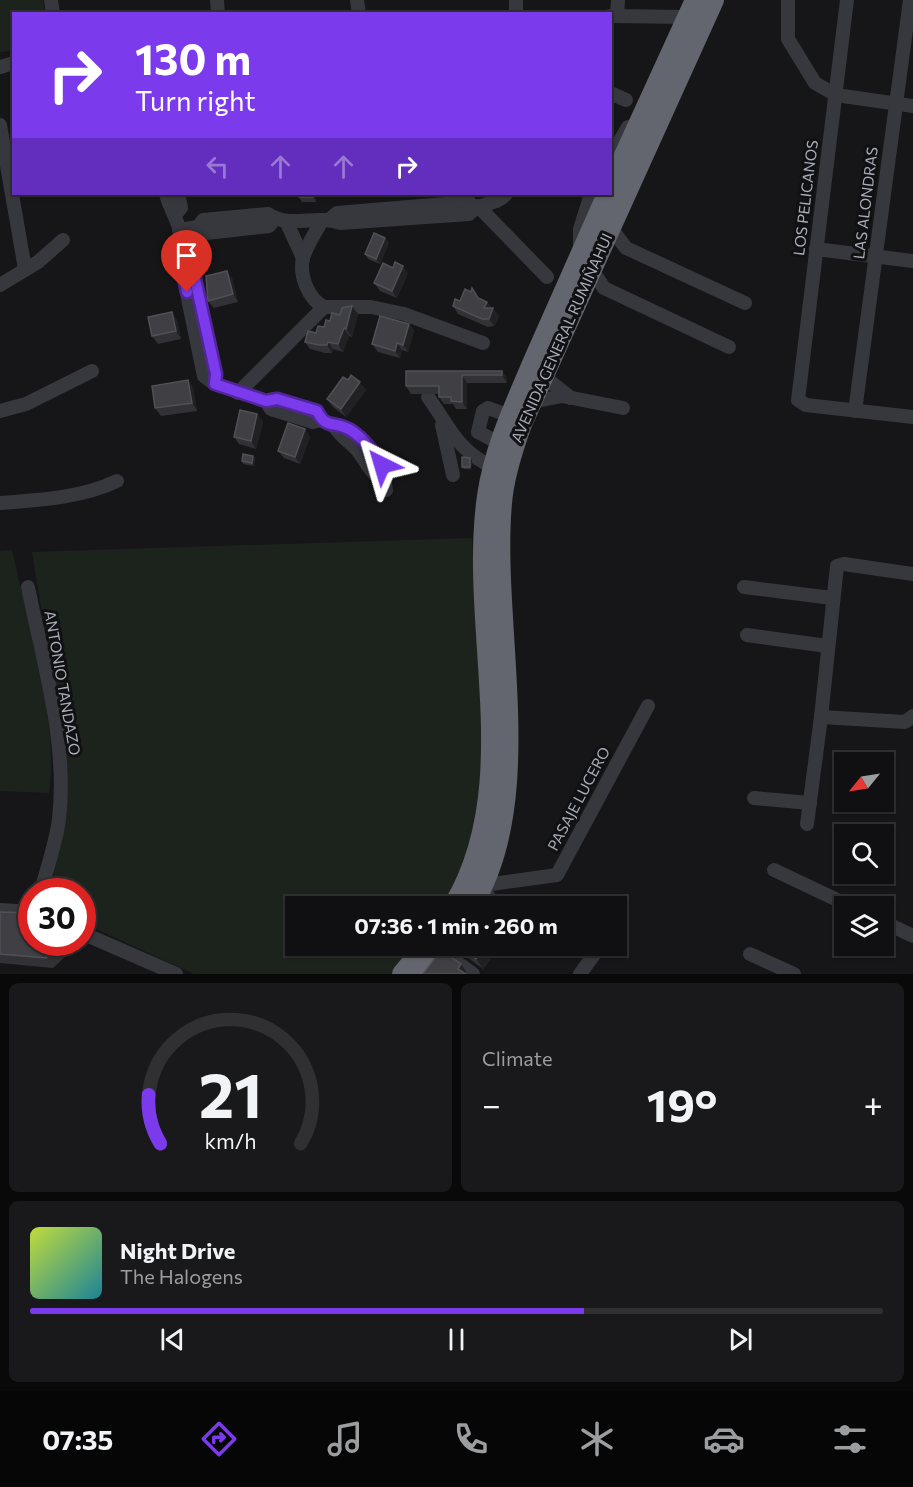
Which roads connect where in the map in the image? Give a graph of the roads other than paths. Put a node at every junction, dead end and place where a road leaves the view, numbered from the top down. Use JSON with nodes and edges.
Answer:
{"nodes":[{"id":1,"x":618,"y":0,"type":"edge"},
{"id":2,"x":714,"y":0,"type":"edge"},
{"id":3,"x":788,"y":0,"type":"edge"},
{"id":4,"x":847,"y":0,"type":"edge"},
{"id":5,"x":910,"y":0,"type":"edge"},
{"id":6,"x":691,"y":8,"type":"edge"},
{"id":7,"x":614,"y":16,"type":"edge"},
{"id":8,"x":612,"y":94,"type":"edge"},
{"id":9,"x":836,"y":95,"type":"junction"},
{"id":10,"x":626,"y":100,"type":"dead end"},
{"id":11,"x":895,"y":104,"type":"junction"},
{"id":12,"x":913,"y":106,"type":"edge"},
{"id":13,"x":643,"y":114,"type":"junction"},
{"id":14,"x":0,"y":125,"type":"edge"},
{"id":15,"x":612,"y":155,"type":"edge"},
{"id":16,"x":612,"y":182,"type":"edge"},
{"id":17,"x":12,"y":194,"type":"edge"},
{"id":18,"x":12,"y":195,"type":"edge"},
{"id":19,"x":166,"y":195,"type":"edge"},
{"id":20,"x":178,"y":195,"type":"edge"},
{"id":21,"x":591,"y":195,"type":"edge"},
{"id":22,"x":607,"y":195,"type":"edge"},
{"id":23,"x":493,"y":198,"type":"edge"},
{"id":24,"x":476,"y":207,"type":"junction"},
{"id":25,"x":175,"y":215,"type":"junction"},
{"id":26,"x":326,"y":219,"type":"junction"},
{"id":27,"x":280,"y":220,"type":"junction"},
{"id":28,"x":611,"y":228,"type":"junction"},
{"id":29,"x":180,"y":237,"type":"junction"},
{"id":30,"x":63,"y":240,"type":"dead end"},
{"id":31,"x":626,"y":248,"type":"junction"},
{"id":32,"x":816,"y":249,"type":"junction"},
{"id":33,"x":876,"y":257,"type":"junction"},
{"id":34,"x":303,"y":258,"type":"junction"},
{"id":35,"x":590,"y":260,"type":"junction"},
{"id":36,"x":913,"y":261,"type":"edge"},
{"id":37,"x":25,"y":269,"type":"junction"},
{"id":38,"x":547,"y":277,"type":"dead end"},
{"id":39,"x":0,"y":285,"type":"edge"},
{"id":40,"x":604,"y":288,"type":"junction"},
{"id":41,"x":579,"y":297,"type":"junction"},
{"id":42,"x":745,"y":303,"type":"dead end"},
{"id":43,"x":324,"y":307,"type":"junction"},
{"id":44,"x":483,"y":343,"type":"dead end"},
{"id":45,"x":729,"y":347,"type":"dead end"},
{"id":46,"x":92,"y":371,"type":"dead end"},
{"id":47,"x":543,"y":376,"type":"junction"},
{"id":48,"x":238,"y":393,"type":"junction"},
{"id":49,"x":428,"y":397,"type":"dead end"},
{"id":50,"x":571,"y":398,"type":"junction"},
{"id":51,"x":532,"y":402,"type":"junction"},
{"id":52,"x":623,"y":408,"type":"dead end"},
{"id":53,"x":0,"y":411,"type":"edge"},
{"id":54,"x":438,"y":411,"type":"junction"},
{"id":55,"x":855,"y":411,"type":"junction"},
{"id":56,"x":510,"y":416,"type":"junction"},
{"id":57,"x":913,"y":417,"type":"edge"},
{"id":58,"x":499,"y":443,"type":"junction"},
{"id":59,"x":493,"y":467,"type":"junction"},
{"id":60,"x":453,"y":475,"type":"dead end"},
{"id":61,"x":117,"y":481,"type":"dead end"},
{"id":62,"x":384,"y":485,"type":"dead end"},
{"id":63,"x":0,"y":503,"type":"edge"},
{"id":64,"x":913,"y":574,"type":"edge"},
{"id":65,"x":28,"y":587,"type":"dead end"},
{"id":66,"x":744,"y":587,"type":"dead end"},
{"id":67,"x":832,"y":598,"type":"junction"},
{"id":68,"x":747,"y":635,"type":"dead end"},
{"id":69,"x":827,"y":646,"type":"junction"},
{"id":70,"x":648,"y":706,"type":"dead end"},
{"id":71,"x":913,"y":716,"type":"edge"},
{"id":72,"x":821,"y":717,"type":"junction"},
{"id":73,"x":754,"y":798,"type":"dead end"},
{"id":74,"x":810,"y":803,"type":"junction"},
{"id":75,"x":807,"y":824,"type":"dead end"},
{"id":76,"x":774,"y":870,"type":"dead end"},
{"id":77,"x":44,"y":878,"type":"edge"},
{"id":78,"x":458,"y":896,"type":"edge"},
{"id":79,"x":481,"y":896,"type":"edge"},
{"id":80,"x":834,"y":898,"type":"edge"},
{"id":81,"x":0,"y":910,"type":"edge"},
{"id":82,"x":18,"y":911,"type":"edge"},
{"id":83,"x":894,"y":927,"type":"edge"},
{"id":84,"x":913,"y":936,"type":"edge"},
{"id":85,"x":96,"y":939,"type":"edge"},
{"id":86,"x":750,"y":954,"type":"dead end"},
{"id":87,"x":426,"y":956,"type":"edge"},
{"id":88,"x":433,"y":956,"type":"edge"},
{"id":89,"x":450,"y":956,"type":"edge"},
{"id":90,"x":593,"y":956,"type":"edge"},
{"id":91,"x":168,"y":972,"type":"edge"},
{"id":92,"x":402,"y":974,"type":"edge"},
{"id":93,"x":423,"y":974,"type":"edge"},
{"id":94,"x":473,"y":974,"type":"edge"},
{"id":95,"x":580,"y":974,"type":"edge"},
{"id":96,"x":794,"y":974,"type":"edge"}],
"edges":[{"from":1,"to":7,"type":"street"},
{"from":2,"to":28,"type":"highway","name":"AVENIDA GENERAL RUMIÑAHUI"},
{"from":3,"to":9,"type":"street"},
{"from":4,"to":9,"type":"street","name":"LOS PELICANOS"},
{"from":5,"to":11,"type":"street","name":"LAS ALONDRAS"},
{"from":6,"to":7,"type":"street"},
{"from":6,"to":13,"type":"highway"},
{"from":8,"to":10,"type":"street"},
{"from":9,"to":11,"type":"street"},
{"from":9,"to":32,"type":"street","name":"LOS PELICANOS"},
{"from":11,"to":12,"type":"street"},
{"from":11,"to":33,"type":"street","name":"LAS ALONDRAS"},
{"from":13,"to":15,"type":"street"},
{"from":13,"to":16,"type":"highway"},
{"from":14,"to":17,"type":"street"},
{"from":18,"to":37,"type":"street"},
{"from":19,"to":25,"type":"street"},
{"from":20,"to":25,"type":"street"},
{"from":21,"to":35,"type":"street"},
{"from":22,"to":35,"type":"highway","name":"AVENIDA GENERAL RUMIÑAHUI"},
{"from":23,"to":24,"type":"street"},
{"from":24,"to":26,"type":"street"},
{"from":24,"to":38,"type":"street"},
{"from":25,"to":29,"type":"street"},
{"from":26,"to":27,"type":"street"},
{"from":26,"to":34,"type":"street"},
{"from":27,"to":29,"type":"street"},
{"from":27,"to":34,"type":"street"},
{"from":28,"to":31,"type":"street"},
{"from":28,"to":35,"type":"highway","name":"AVENIDA GENERAL RUMIÑAHUI"},
{"from":29,"to":48,"type":"street"},
{"from":30,"to":37,"type":"street"},
{"from":31,"to":35,"type":"street"},
{"from":31,"to":42,"type":"street"},
{"from":32,"to":33,"type":"street"},
{"from":32,"to":55,"type":"street","name":"LOS PELICANOS"},
{"from":33,"to":36,"type":"street"},
{"from":33,"to":55,"type":"street","name":"LAS ALONDRAS"},
{"from":34,"to":43,"type":"street"},
{"from":35,"to":40,"type":"street"},
{"from":35,"to":41,"type":"highway","name":"AVENIDA GENERAL RUMIÑAHUI"},
{"from":35,"to":56,"type":"highway","name":"AVENIDA GENERAL RUMIÑAHUI"},
{"from":37,"to":39,"type":"street"},
{"from":40,"to":41,"type":"street"},
{"from":40,"to":45,"type":"street"},
{"from":41,"to":47,"type":"highway","name":"AVENIDA GENERAL RUMIÑAHUI"},
{"from":43,"to":44,"type":"street"},
{"from":43,"to":48,"type":"street"},
{"from":46,"to":53,"type":"street"},
{"from":47,"to":50,"type":"street"},
{"from":47,"to":51,"type":"highway","name":"AVENIDA GENERAL RUMIÑAHUI"},
{"from":48,"to":62,"type":"street"},
{"from":49,"to":54,"type":"street"},
{"from":50,"to":51,"type":"street"},
{"from":50,"to":52,"type":"street"},
{"from":51,"to":79,"type":"highway","name":"AVENIDA GENERAL RUMIÑAHUI"},
{"from":54,"to":59,"type":"street"},
{"from":54,"to":60,"type":"street"},
{"from":55,"to":57,"type":"street"},
{"from":56,"to":58,"type":"highway","name":"AVENIDA GENERAL RUMIÑAHUI"},
{"from":56,"to":58,"type":"street"},
{"from":58,"to":59,"type":"highway","name":"AVENIDA GENERAL RUMIÑAHUI"},
{"from":59,"to":78,"type":"highway","name":"AVENIDA GENERAL RUMIÑAHUI"},
{"from":61,"to":63,"type":"street"},
{"from":64,"to":67,"type":"street"},
{"from":65,"to":77,"type":"street","name":"ANTONIO TANDAZO"},
{"from":66,"to":67,"type":"street"},
{"from":67,"to":69,"type":"street"},
{"from":68,"to":69,"type":"street"},
{"from":69,"to":72,"type":"street"},
{"from":70,"to":79,"type":"street","name":"PASAJE LUCERO"},
{"from":71,"to":72,"type":"street"},
{"from":72,"to":74,"type":"street"},
{"from":73,"to":74,"type":"street"},
{"from":74,"to":75,"type":"street"},
{"from":76,"to":80,"type":"street"},
{"from":81,"to":82,"type":"street"},
{"from":83,"to":84,"type":"street"},
{"from":85,"to":91,"type":"street"},
{"from":86,"to":96,"type":"street"},
{"from":87,"to":92,"type":"highway"},
{"from":88,"to":93,"type":"highway"},
{"from":89,"to":94,"type":"street"},
{"from":90,"to":95,"type":"street"}]}
